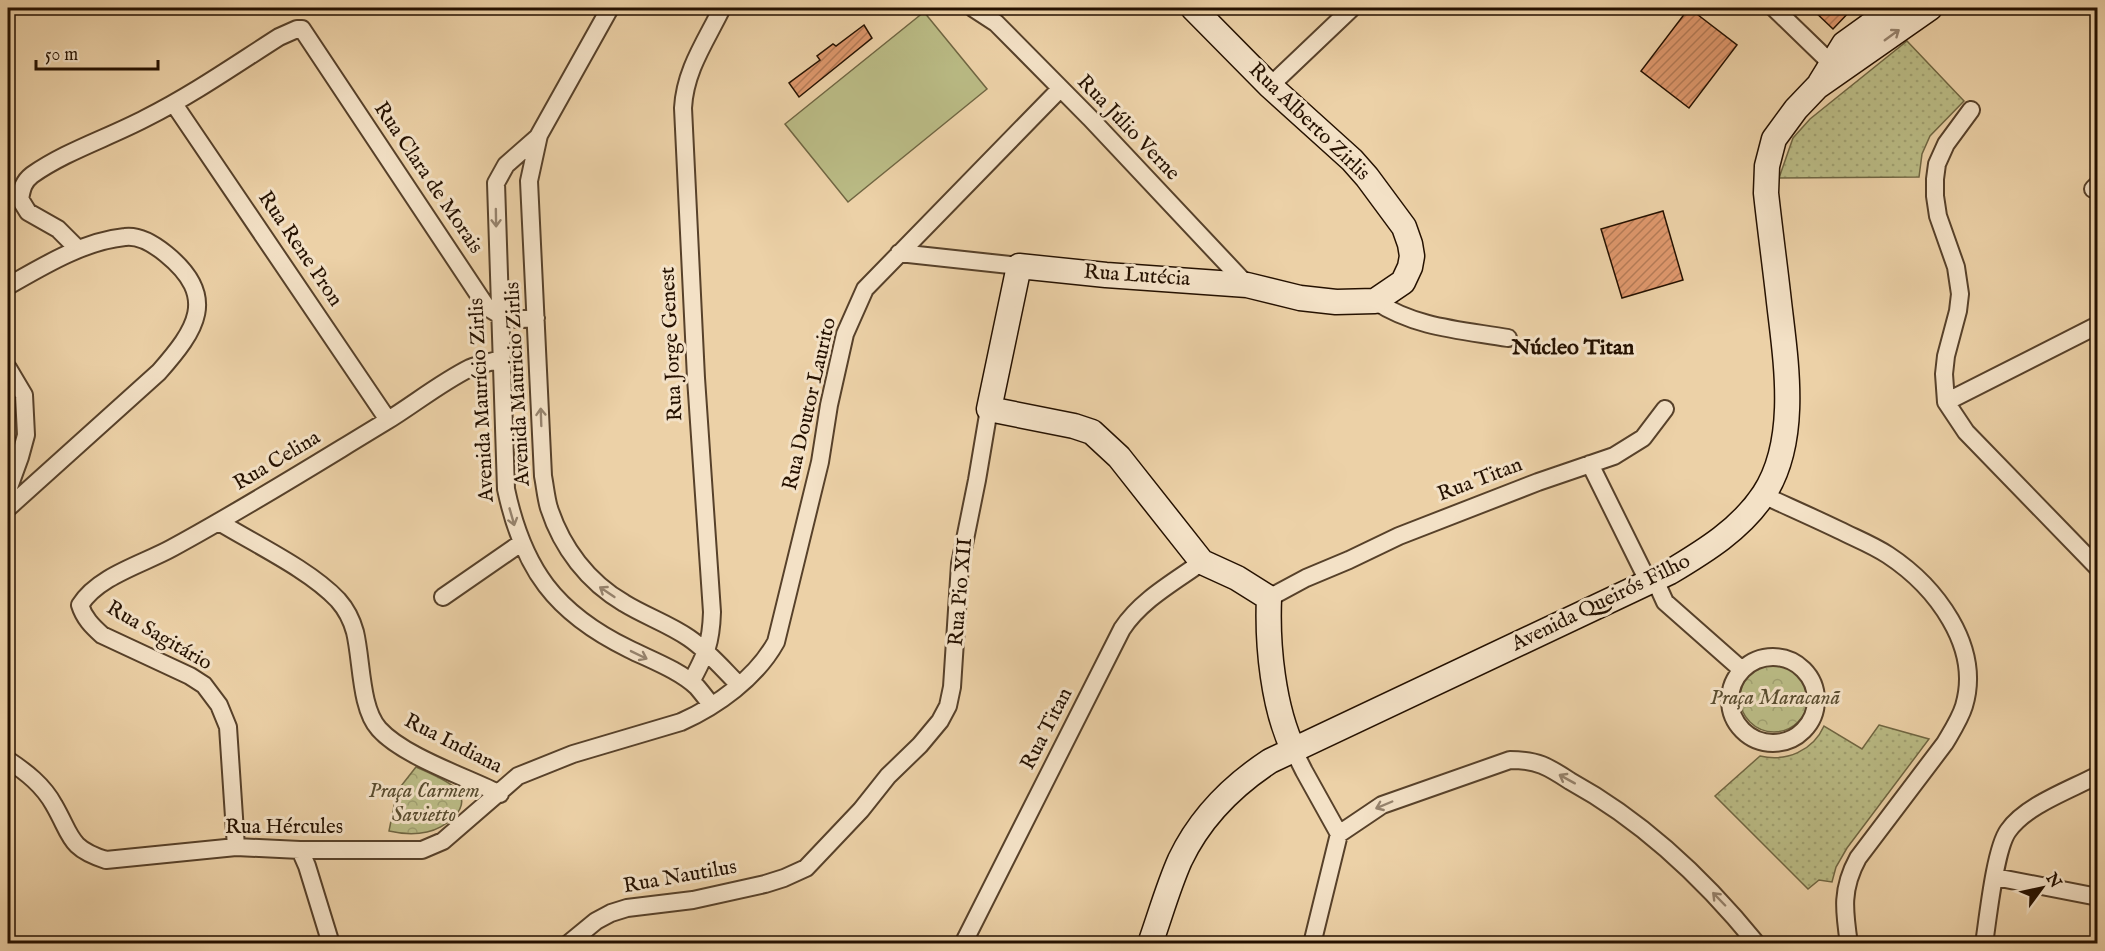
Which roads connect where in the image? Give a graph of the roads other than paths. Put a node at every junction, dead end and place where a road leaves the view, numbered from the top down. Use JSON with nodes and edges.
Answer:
{"nodes":[{"id":1,"x":610,"y":8,"type":"edge"},
{"id":2,"x":722,"y":8,"type":"edge"},
{"id":3,"x":973,"y":8,"type":"edge"},
{"id":4,"x":1193,"y":8,"type":"edge"},
{"id":5,"x":1352,"y":8,"type":"edge"},
{"id":6,"x":1774,"y":8,"type":"edge"},
{"id":7,"x":1894,"y":8,"type":"edge"},
{"id":8,"x":1930,"y":8,"type":"edge"},
{"id":9,"x":1835,"y":68,"type":"junction"},
{"id":10,"x":1270,"y":86,"type":"junction"},
{"id":11,"x":1060,"y":89,"type":"junction"},
{"id":12,"x":174,"y":104,"type":"junction"},
{"id":13,"x":1971,"y":110,"type":"dead end"},
{"id":14,"x":539,"y":135,"type":"junction"},
{"id":15,"x":498,"y":177,"type":"junction"},
{"id":16,"x":529,"y":181,"type":"junction"},
{"id":17,"x":78,"y":249,"type":"junction"},
{"id":18,"x":899,"y":253,"type":"junction"},
{"id":19,"x":1018,"y":266,"type":"junction"},
{"id":20,"x":1246,"y":285,"type":"junction"},
{"id":21,"x":8,"y":286,"type":"edge"},
{"id":22,"x":1375,"y":302,"type":"junction"},
{"id":23,"x":499,"y":316,"type":"junction"},
{"id":24,"x":536,"y":318,"type":"junction"},
{"id":25,"x":2094,"y":333,"type":"edge"},
{"id":26,"x":1508,"y":338,"type":"dead end"},
{"id":27,"x":501,"y":359,"type":"junction"},
{"id":28,"x":8,"y":368,"type":"edge"},
{"id":29,"x":1946,"y":402,"type":"junction"},
{"id":30,"x":989,"y":409,"type":"junction"},
{"id":31,"x":1665,"y":409,"type":"dead end"},
{"id":32,"x":388,"y":420,"type":"junction"},
{"id":33,"x":1590,"y":464,"type":"junction"},
{"id":34,"x":8,"y":490,"type":"edge"},
{"id":35,"x":1763,"y":495,"type":"junction"},
{"id":36,"x":8,"y":508,"type":"edge"},
{"id":37,"x":219,"y":522,"type":"junction"},
{"id":38,"x":520,"y":543,"type":"junction"},
{"id":39,"x":1202,"y":562,"type":"junction"},
{"id":40,"x":2097,"y":568,"type":"edge"},
{"id":41,"x":1655,"y":580,"type":"junction"},
{"id":42,"x":443,"y":597,"type":"dead end"},
{"id":43,"x":1269,"y":598,"type":"junction"},
{"id":44,"x":80,"y":605,"type":"joint"},
{"id":45,"x":707,"y":652,"type":"junction"},
{"id":46,"x":1742,"y":670,"type":"junction"},
{"id":47,"x":691,"y":682,"type":"junction"},
{"id":48,"x":740,"y":685,"type":"junction"},
{"id":49,"x":711,"y":705,"type":"junction"},
{"id":50,"x":1294,"y":751,"type":"junction"},
{"id":51,"x":8,"y":760,"type":"edge"},
{"id":52,"x":2097,"y":775,"type":"edge"},
{"id":53,"x":500,"y":794,"type":"junction"},
{"id":54,"x":1339,"y":834,"type":"junction"},
{"id":55,"x":236,"y":847,"type":"junction"},
{"id":56,"x":300,"y":850,"type":"junction"},
{"id":57,"x":806,"y":868,"type":"joint"},
{"id":58,"x":1995,"y":878,"type":"junction"},
{"id":59,"x":2097,"y":897,"type":"edge"},
{"id":60,"x":331,"y":944,"type":"edge"},
{"id":61,"x":568,"y":944,"type":"edge"},
{"id":62,"x":963,"y":944,"type":"edge"},
{"id":63,"x":1150,"y":944,"type":"edge"},
{"id":64,"x":1312,"y":944,"type":"edge"},
{"id":65,"x":1757,"y":944,"type":"edge"},
{"id":66,"x":1849,"y":944,"type":"edge"},
{"id":67,"x":1984,"y":944,"type":"edge"}],
"edges":[{"from":1,"to":14,"type":"street"},
{"from":2,"to":45,"type":"street","name":"Rua Jorge Genest"},
{"from":3,"to":11,"type":"street","name":"Rua Júlio Verne"},
{"from":4,"to":10,"type":"main road","name":"Rua Alberto Zirlis"},
{"from":5,"to":10,"type":"street"},
{"from":6,"to":9,"type":"street"},
{"from":7,"to":9,"type":"main road","name":"Avenida Queirós Filho"},
{"from":9,"to":8,"type":"main road","name":"Avenida Queirós Filho","one_way":true},
{"from":9,"to":35,"type":"main road","name":"Avenida Queirós Filho"},
{"from":10,"to":22,"type":"main road","name":"Rua Alberto Zirlis"},
{"from":11,"to":18,"type":"street","name":"Rua Doutor Laurito"},
{"from":11,"to":20,"type":"street","name":"Rua Júlio Verne"},
{"from":12,"to":17,"type":"street"},
{"from":12,"to":23,"type":"street","name":"Rua Clara de Morais"},
{"from":12,"to":32,"type":"street","name":"Rua Rene Pron"},
{"from":13,"to":29,"type":"street"},
{"from":14,"to":15,"type":"street"},
{"from":14,"to":16,"type":"street","name":"Avenida Mauricio Zirlis"},
{"from":15,"to":16,"type":"street"},
{"from":15,"to":23,"type":"street","name":"Avenida Maurício Zirlis","one_way":true},
{"from":16,"to":24,"type":"street","name":"Avenida Mauricio Zirlis"},
{"from":17,"to":21,"type":"street"},
{"from":17,"to":36,"type":"street"},
{"from":18,"to":19,"type":"street","name":"Rua Lutécia"},
{"from":18,"to":48,"type":"street","name":"Rua Doutor Laurito"},
{"from":19,"to":20,"type":"main road","name":"Rua Lutécia"},
{"from":19,"to":30,"type":"main road","name":"Rua Pio XII"},
{"from":20,"to":22,"type":"main road","name":"Rua Lutécia"},
{"from":22,"to":26,"type":"street"},
{"from":23,"to":24,"type":"street"},
{"from":23,"to":27,"type":"street","name":"Avenida Maurício Zirlis"},
{"from":45,"to":24,"type":"street","name":"Avenida Mauricio Zirlis","one_way":true},
{"from":25,"to":29,"type":"street"},
{"from":27,"to":32,"type":"street","name":"Rua Celina"},
{"from":27,"to":38,"type":"street","name":"Avenida Maurício Zirlis","one_way":true},
{"from":28,"to":34,"type":"street"},
{"from":29,"to":40,"type":"street"},
{"from":30,"to":39,"type":"main road"},
{"from":30,"to":57,"type":"street","name":"Rua Pio XII"},
{"from":31,"to":33,"type":"street","name":"Rua Titan"},
{"from":32,"to":37,"type":"street","name":"Rua Celina"},
{"from":33,"to":41,"type":"street"},
{"from":33,"to":43,"type":"street","name":"Rua Titan"},
{"from":35,"to":41,"type":"main road","name":"Avenida Queirós Filho"},
{"from":35,"to":66,"type":"street"},
{"from":37,"to":44,"type":"street","name":"Rua Celina"},
{"from":37,"to":53,"type":"street","name":"Rua Indiana"},
{"from":38,"to":42,"type":"street"},
{"from":38,"to":47,"type":"street","name":"Avenida Maurício Zirlis","one_way":true},
{"from":39,"to":43,"type":"main road"},
{"from":39,"to":62,"type":"street","name":"Rua Titan"},
{"from":41,"to":46,"type":"street"},
{"from":41,"to":50,"type":"main road","name":"Avenida Queirós Filho"},
{"from":43,"to":50,"type":"main road"},
{"from":44,"to":55,"type":"street","name":"Rua Sagitário"},
{"from":45,"to":47,"type":"street","name":"Rua Jorge Genest"},
{"from":45,"to":48,"type":"street","name":"Avenida Mauricio Zirlis"},
{"from":46,"to":46,"type":"street"},
{"from":47,"to":49,"type":"street","name":"Avenida Maurício Zirlis"},
{"from":48,"to":49,"type":"street","name":"Rua Doutor Laurito"},
{"from":49,"to":53,"type":"street","name":"Rua Hércules"},
{"from":50,"to":54,"type":"street"},
{"from":50,"to":63,"type":"main road","name":"Avenida Queirós Filho"},
{"from":51,"to":55,"type":"street","name":"Rua Hércules"},
{"from":52,"to":58,"type":"street"},
{"from":53,"to":56,"type":"street","name":"Rua Hércules"},
{"from":54,"to":64,"type":"street"},
{"from":65,"to":54,"type":"street","one_way":true},
{"from":55,"to":56,"type":"street","name":"Rua Hércules"},
{"from":56,"to":60,"type":"street"},
{"from":57,"to":61,"type":"street","name":"Rua Nautilus"},
{"from":58,"to":59,"type":"street"},
{"from":58,"to":67,"type":"street"}]}
